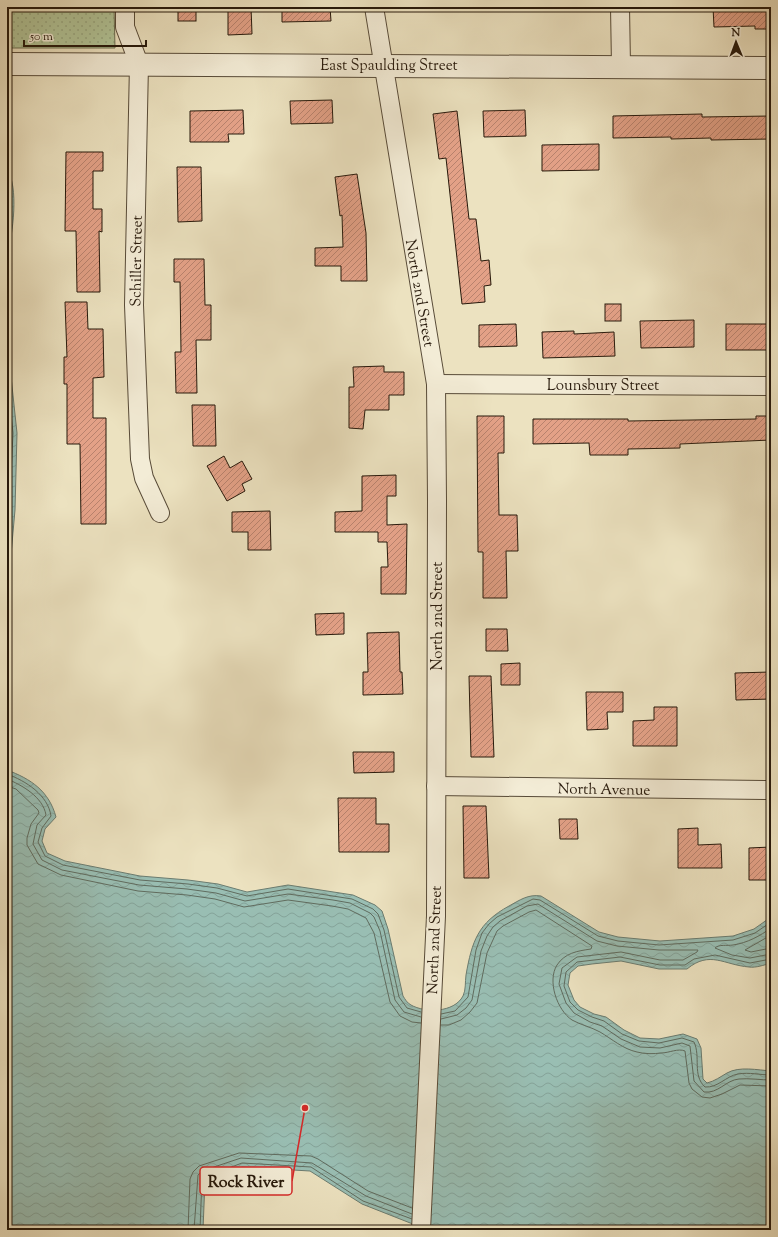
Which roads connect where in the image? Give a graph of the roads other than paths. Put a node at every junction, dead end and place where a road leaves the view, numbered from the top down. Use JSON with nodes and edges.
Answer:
{"nodes":[{"id":1,"x":124,"y":7,"type":"edge"},
{"id":2,"x":374,"y":7,"type":"edge"},
{"id":3,"x":620,"y":7,"type":"edge"},
{"id":4,"x":7,"y":64,"type":"edge"},
{"id":5,"x":139,"y":64,"type":"junction"},
{"id":6,"x":383,"y":65,"type":"junction"},
{"id":7,"x":621,"y":66,"type":"junction"},
{"id":8,"x":771,"y":68,"type":"edge"},
{"id":9,"x":436,"y":384,"type":"junction"},
{"id":10,"x":771,"y":386,"type":"edge"},
{"id":11,"x":160,"y":513,"type":"dead end"},
{"id":12,"x":436,"y":786,"type":"junction"},
{"id":13,"x":771,"y":790,"type":"edge"},
{"id":14,"x":421,"y":1230,"type":"edge"}],
"edges":[{"from":1,"to":5,"type":"street","name":"Schiller Street"},
{"from":2,"to":6,"type":"street","name":"North 2nd Street"},
{"from":3,"to":7,"type":"street"},
{"from":4,"to":5,"type":"street","name":"East Spaulding Street"},
{"from":5,"to":6,"type":"street","name":"East Spaulding Street"},
{"from":5,"to":11,"type":"street","name":"Schiller Street"},
{"from":6,"to":7,"type":"street","name":"East Spaulding Street"},
{"from":6,"to":9,"type":"street","name":"North 2nd Street"},
{"from":7,"to":8,"type":"street","name":"East Spaulding Street"},
{"from":9,"to":10,"type":"street","name":"Lounsbury Street"},
{"from":9,"to":12,"type":"street","name":"North 2nd Street"},
{"from":12,"to":13,"type":"street","name":"North Avenue"},
{"from":12,"to":14,"type":"street","name":"North 2nd Street"}]}
